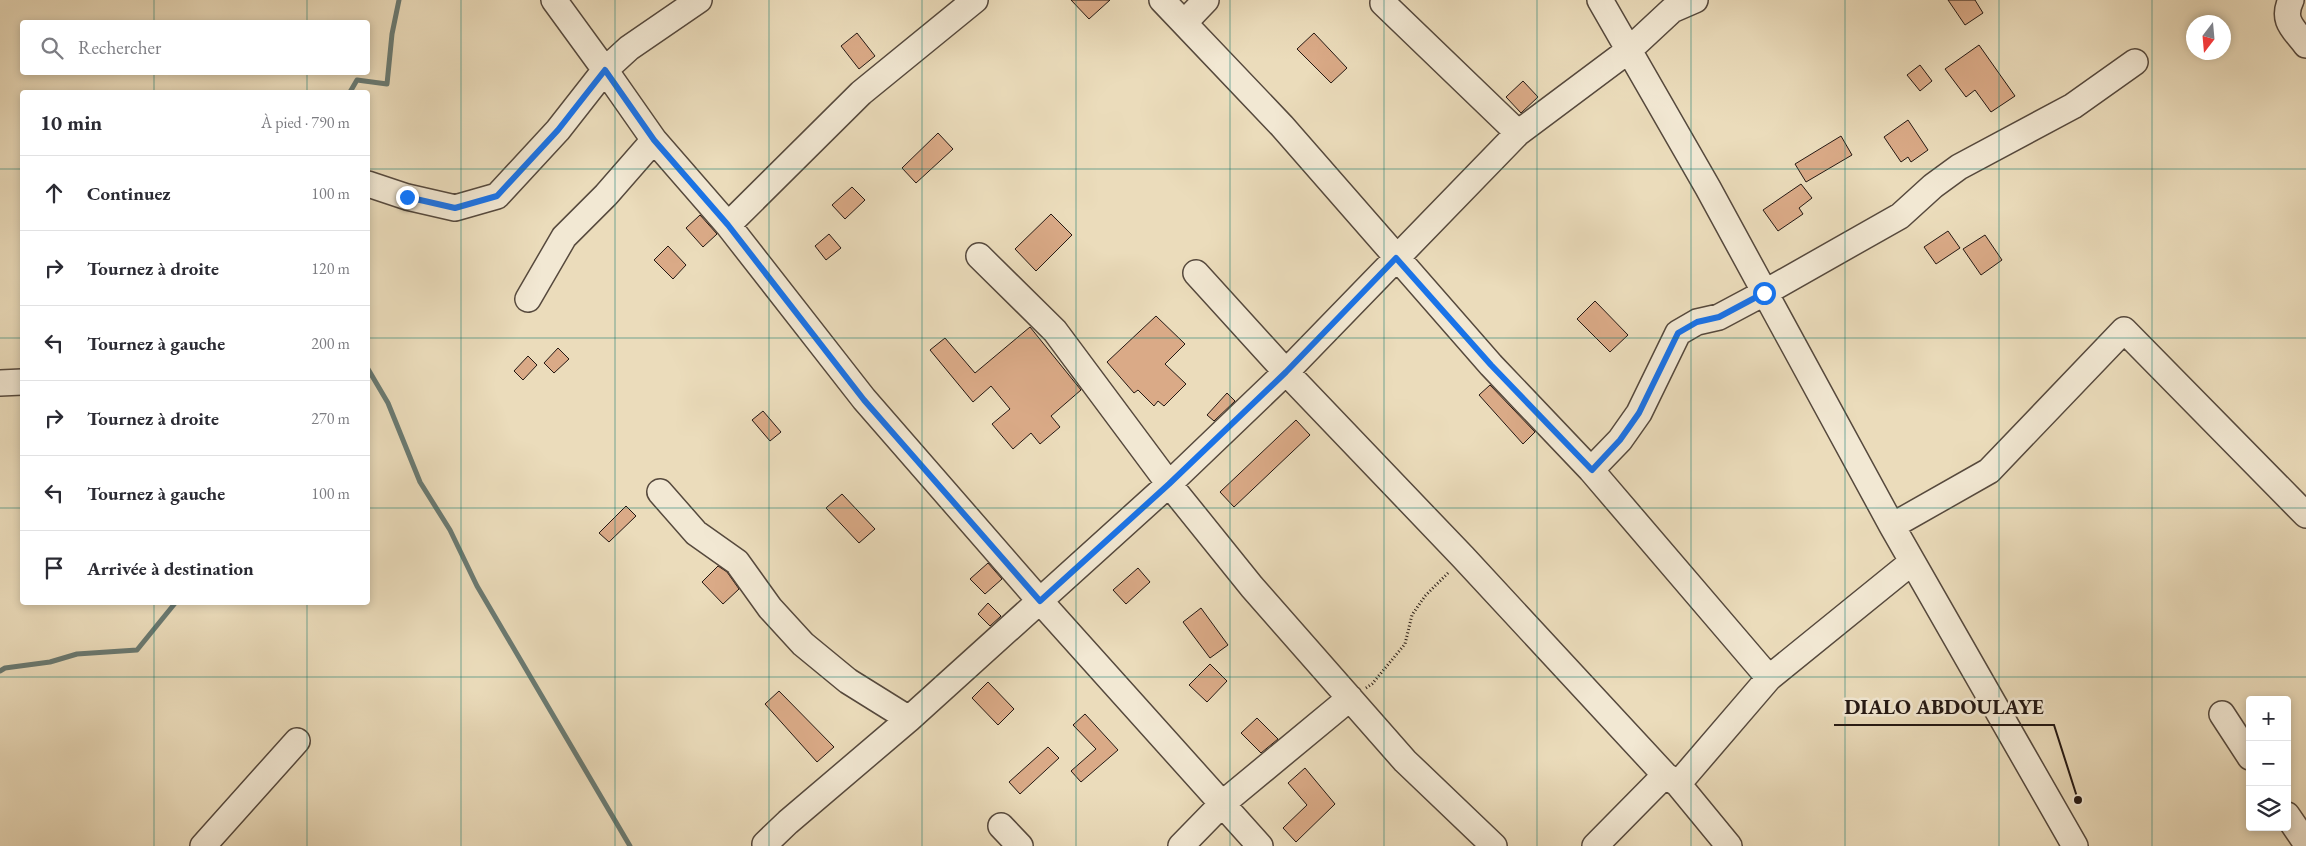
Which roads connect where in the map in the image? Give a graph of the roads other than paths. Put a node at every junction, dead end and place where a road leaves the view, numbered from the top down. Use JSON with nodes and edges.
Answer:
{"nodes":[{"id":1,"x":554,"y":0,"type":"edge"},
{"id":2,"x":699,"y":0,"type":"edge"},
{"id":3,"x":975,"y":0,"type":"edge"},
{"id":4,"x":1162,"y":0,"type":"edge"},
{"id":5,"x":1206,"y":0,"type":"edge"},
{"id":6,"x":1600,"y":0,"type":"edge"},
{"id":7,"x":1695,"y":0,"type":"edge"},
{"id":8,"x":2291,"y":0,"type":"edge"},
{"id":9,"x":1383,"y":3,"type":"dead end"},
{"id":10,"x":1184,"y":23,"type":"junction"},
{"id":11,"x":2306,"y":45,"type":"edge"},
{"id":12,"x":1630,"y":50,"type":"junction"},
{"id":13,"x":2135,"y":62,"type":"dead end"},
{"id":14,"x":605,"y":70,"type":"junction"},
{"id":15,"x":1518,"y":133,"type":"junction"},
{"id":16,"x":654,"y":140,"type":"junction"},
{"id":17,"x":370,"y":185,"type":"edge"},
{"id":18,"x":728,"y":225,"type":"junction"},
{"id":19,"x":979,"y":256,"type":"dead end"},
{"id":20,"x":1396,"y":258,"type":"junction"},
{"id":21,"x":1196,"y":273,"type":"dead end"},
{"id":22,"x":1764,"y":293,"type":"junction"},
{"id":23,"x":528,"y":299,"type":"dead end"},
{"id":24,"x":1286,"y":372,"type":"junction"},
{"id":25,"x":20,"y":382,"type":"edge"},
{"id":26,"x":0,"y":383,"type":"edge"},
{"id":27,"x":1592,"y":470,"type":"junction"},
{"id":28,"x":1169,"y":484,"type":"junction"},
{"id":29,"x":660,"y":492,"type":"dead end"},
{"id":30,"x":2306,"y":515,"type":"edge"},
{"id":31,"x":1892,"y":526,"type":"junction"},
{"id":32,"x":1912,"y":562,"type":"junction"},
{"id":33,"x":1040,"y":601,"type":"junction"},
{"id":34,"x":1769,"y":678,"type":"junction"},
{"id":35,"x":1350,"y":698,"type":"junction"},
{"id":36,"x":2222,"y":714,"type":"dead end"},
{"id":37,"x":909,"y":719,"type":"junction"},
{"id":38,"x":297,"y":740,"type":"dead end"},
{"id":39,"x":2246,"y":751,"type":"edge"},
{"id":40,"x":1671,"y":780,"type":"junction"},
{"id":41,"x":1222,"y":804,"type":"junction"},
{"id":42,"x":2291,"y":821,"type":"edge"},
{"id":43,"x":1002,"y":826,"type":"dead end"},
{"id":44,"x":2306,"y":843,"type":"edge"},
{"id":45,"x":765,"y":844,"type":"dead end"},
{"id":46,"x":204,"y":846,"type":"edge"},
{"id":47,"x":1020,"y":846,"type":"edge"},
{"id":48,"x":1181,"y":846,"type":"edge"},
{"id":49,"x":1260,"y":846,"type":"edge"},
{"id":50,"x":1494,"y":846,"type":"edge"},
{"id":51,"x":1596,"y":846,"type":"edge"},
{"id":52,"x":1729,"y":846,"type":"edge"},
{"id":53,"x":2075,"y":846,"type":"edge"}],
"edges":[{"from":1,"to":14,"type":"street"},
{"from":2,"to":14,"type":"street"},
{"from":3,"to":18,"type":"street"},
{"from":4,"to":10,"type":"street"},
{"from":5,"to":10,"type":"street"},
{"from":6,"to":12,"type":"street"},
{"from":7,"to":12,"type":"street"},
{"from":8,"to":11,"type":"street"},
{"from":9,"to":15,"type":"street"},
{"from":10,"to":20,"type":"street"},
{"from":12,"to":15,"type":"street"},
{"from":12,"to":22,"type":"street"},
{"from":13,"to":22,"type":"street"},
{"from":14,"to":16,"type":"street"},
{"from":14,"to":17,"type":"street"},
{"from":15,"to":20,"type":"street"},
{"from":16,"to":18,"type":"street"},
{"from":16,"to":23,"type":"street"},
{"from":18,"to":33,"type":"street"},
{"from":19,"to":28,"type":"street"},
{"from":20,"to":24,"type":"street"},
{"from":20,"to":27,"type":"street"},
{"from":21,"to":24,"type":"street"},
{"from":22,"to":27,"type":"street"},
{"from":22,"to":31,"type":"street"},
{"from":24,"to":28,"type":"street"},
{"from":24,"to":40,"type":"street"},
{"from":25,"to":26,"type":"street"},
{"from":27,"to":34,"type":"street"},
{"from":28,"to":33,"type":"street"},
{"from":28,"to":35,"type":"street"},
{"from":29,"to":37,"type":"street"},
{"from":30,"to":31,"type":"street"},
{"from":31,"to":32,"type":"street"},
{"from":32,"to":34,"type":"street"},
{"from":32,"to":53,"type":"street"},
{"from":33,"to":37,"type":"street"},
{"from":33,"to":41,"type":"street"},
{"from":34,"to":40,"type":"street"},
{"from":35,"to":41,"type":"street"},
{"from":35,"to":50,"type":"street"},
{"from":36,"to":39,"type":"street"},
{"from":37,"to":45,"type":"street"},
{"from":38,"to":46,"type":"street"},
{"from":40,"to":51,"type":"street"},
{"from":40,"to":52,"type":"street"},
{"from":41,"to":48,"type":"street"},
{"from":41,"to":49,"type":"street"},
{"from":42,"to":44,"type":"street"},
{"from":43,"to":47,"type":"street"}]}
